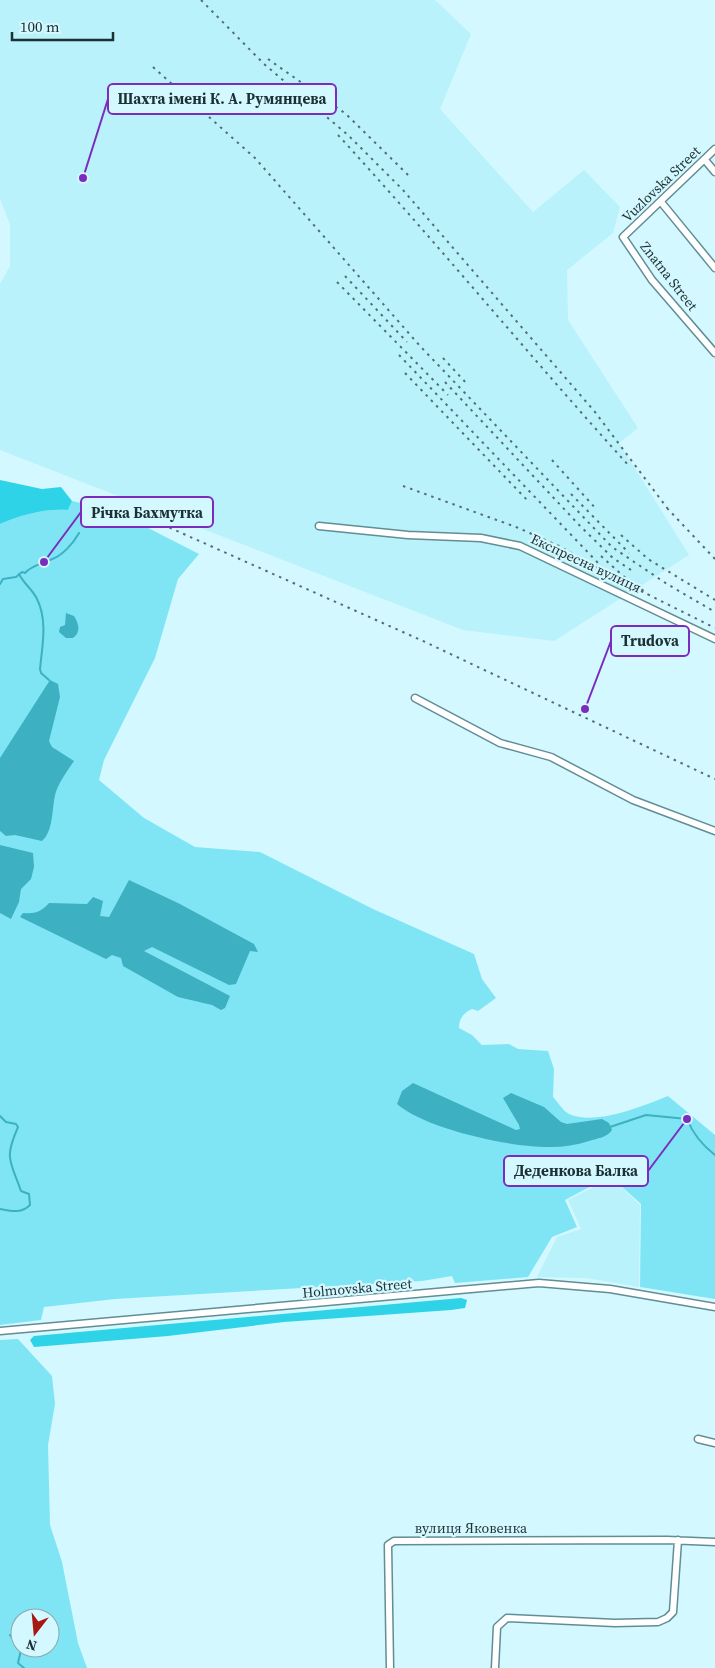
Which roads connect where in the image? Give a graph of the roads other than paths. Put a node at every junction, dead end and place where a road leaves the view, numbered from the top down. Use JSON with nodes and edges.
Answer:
{"nodes":[{"id":1,"x":715,"y":149,"type":"edge"},
{"id":2,"x":705,"y":160,"type":"junction"},
{"id":3,"x":715,"y":172,"type":"edge"},
{"id":4,"x":661,"y":202,"type":"junction"},
{"id":5,"x":623,"y":237,"type":"joint"},
{"id":6,"x":715,"y":268,"type":"edge"},
{"id":7,"x":715,"y":353,"type":"edge"},
{"id":8,"x":319,"y":526,"type":"dead end"},
{"id":9,"x":715,"y":638,"type":"edge"},
{"id":10,"x":415,"y":698,"type":"dead end"},
{"id":11,"x":715,"y":831,"type":"edge"},
{"id":12,"x":715,"y":1307,"type":"edge"},
{"id":13,"x":0,"y":1331,"type":"edge"},
{"id":14,"x":698,"y":1439,"type":"dead end"},
{"id":15,"x":715,"y":1443,"type":"edge"},
{"id":16,"x":678,"y":1540,"type":"junction"},
{"id":17,"x":715,"y":1542,"type":"edge"},
{"id":18,"x":390,"y":1668,"type":"edge"},
{"id":19,"x":495,"y":1668,"type":"edge"}],
"edges":[{"from":1,"to":2,"type":"street","name":"Vuzlovska Street"},
{"from":2,"to":3,"type":"street"},
{"from":2,"to":4,"type":"street","name":"Vuzlovska Street"},
{"from":4,"to":5,"type":"street","name":"Vuzlovska Street"},
{"from":4,"to":6,"type":"street"},
{"from":5,"to":7,"type":"street","name":"Znatna Street"},
{"from":8,"to":9,"type":"street","name":"Експресна вулиця"},
{"from":10,"to":11,"type":"street"},
{"from":12,"to":13,"type":"street","name":"Holmovska Street"},
{"from":14,"to":15,"type":"street"},
{"from":16,"to":17,"type":"street","name":"вулиця Яковенка"},
{"from":16,"to":18,"type":"street","name":"вулиця Яковенка"},
{"from":16,"to":19,"type":"street"}]}
